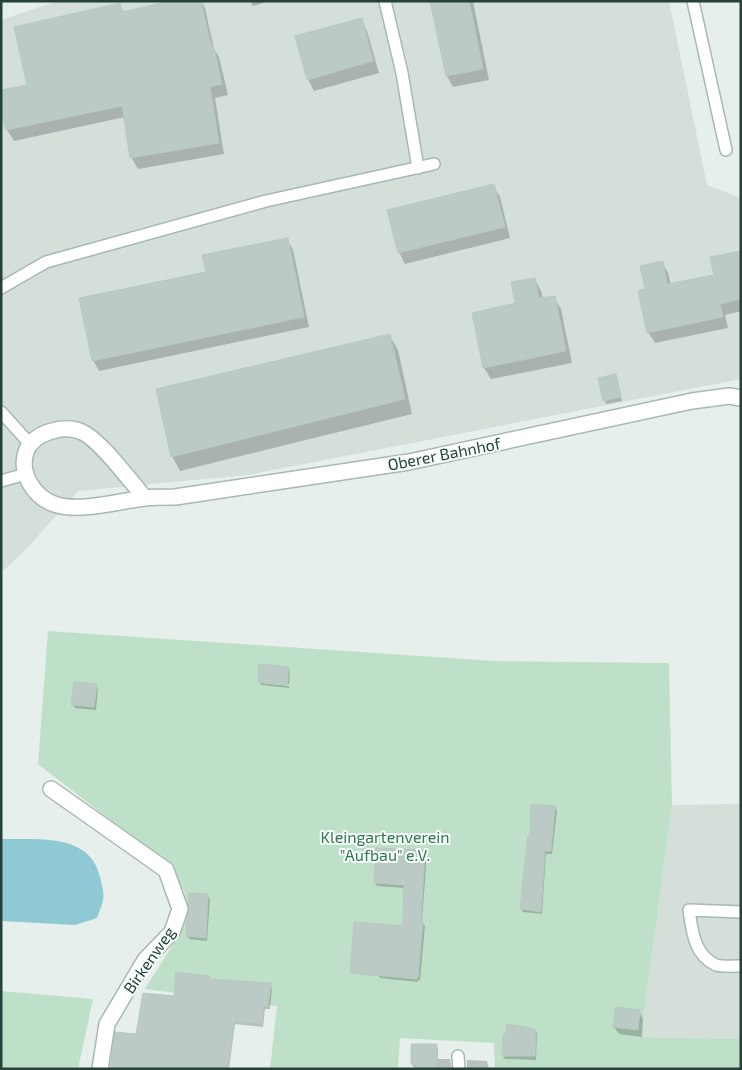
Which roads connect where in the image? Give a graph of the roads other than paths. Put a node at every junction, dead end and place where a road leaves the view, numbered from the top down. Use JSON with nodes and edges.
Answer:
{"nodes":[{"id":1,"x":384,"y":1,"type":"edge"},
{"id":2,"x":693,"y":1,"type":"edge"},
{"id":3,"x":726,"y":150,"type":"dead end"},
{"id":4,"x":434,"y":164,"type":"dead end"},
{"id":5,"x":418,"y":168,"type":"junction"},
{"id":6,"x":1,"y":288,"type":"edge"},
{"id":7,"x":741,"y":398,"type":"edge"},
{"id":8,"x":1,"y":412,"type":"edge"},
{"id":9,"x":31,"y":445,"type":"junction"},
{"id":10,"x":26,"y":474,"type":"junction"},
{"id":11,"x":1,"y":481,"type":"edge"},
{"id":12,"x":145,"y":498,"type":"junction"},
{"id":13,"x":51,"y":789,"type":"dead end"},
{"id":14,"x":741,"y":912,"type":"edge"},
{"id":15,"x":741,"y":966,"type":"edge"},
{"id":16,"x":458,"y":1056,"type":"dead end"},
{"id":17,"x":100,"y":1069,"type":"edge"},
{"id":18,"x":459,"y":1069,"type":"edge"}],
"edges":[{"from":1,"to":5,"type":"lane"},
{"from":2,"to":3,"type":"lane"},
{"from":4,"to":5,"type":"lane"},
{"from":5,"to":6,"type":"lane"},
{"from":7,"to":12,"type":"street","name":"Oberer Bahnhof"},
{"from":8,"to":9,"type":"lane"},
{"from":9,"to":10,"type":"street"},
{"from":9,"to":12,"type":"street"},
{"from":10,"to":11,"type":"lane"},
{"from":10,"to":12,"type":"street","name":"Oberer Bahnhof"},
{"from":13,"to":17,"type":"street","name":"Birkenweg"},
{"from":14,"to":15,"type":"lane"},
{"from":16,"to":18,"type":"lane"}]}
